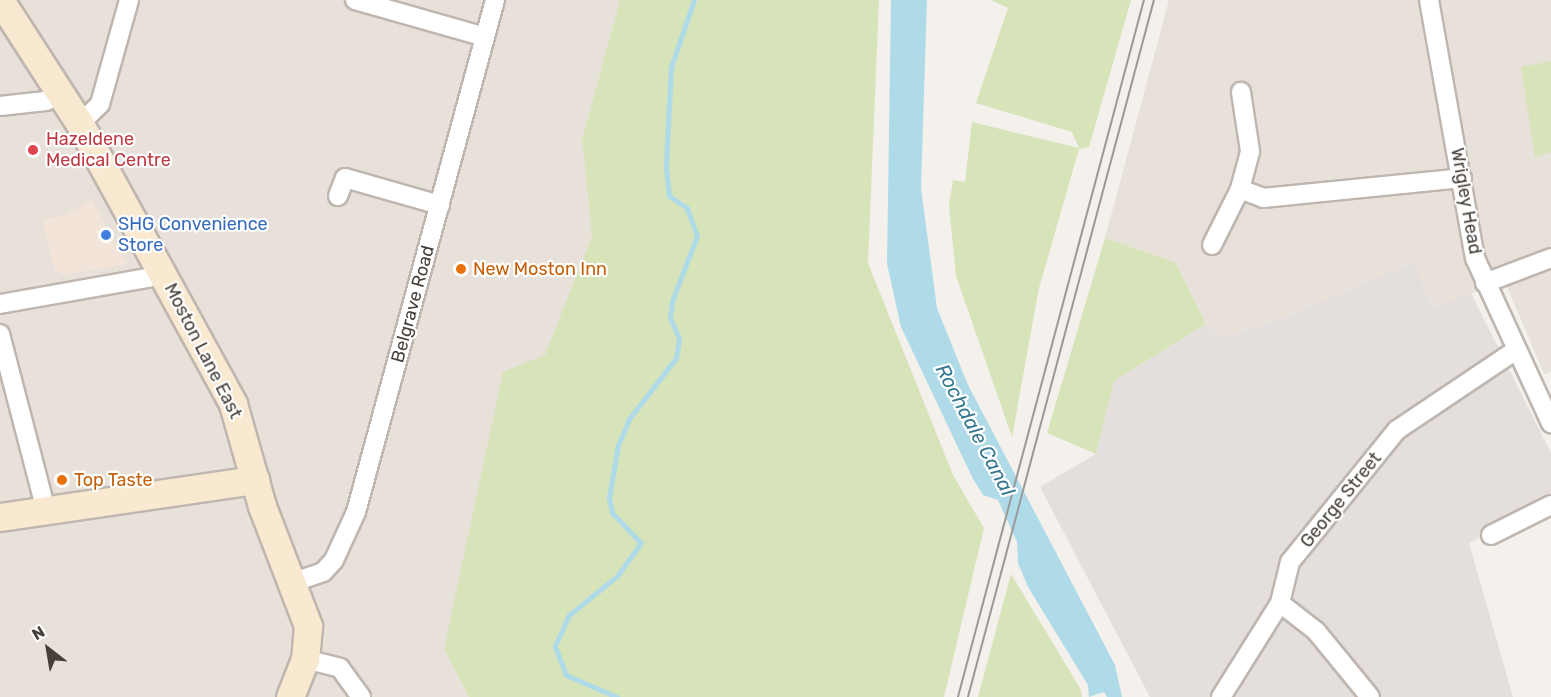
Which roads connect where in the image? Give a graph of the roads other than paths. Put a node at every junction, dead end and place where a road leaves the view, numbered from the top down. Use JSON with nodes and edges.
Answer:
{"nodes":[{"id":1,"x":0,"y":0,"type":"edge"},
{"id":2,"x":129,"y":0,"type":"edge"},
{"id":3,"x":356,"y":0,"type":"edge"},
{"id":4,"x":495,"y":0,"type":"edge"},
{"id":5,"x":1429,"y":0,"type":"edge"},
{"id":6,"x":485,"y":37,"type":"junction"},
{"id":7,"x":1241,"y":92,"type":"dead end"},
{"id":8,"x":61,"y":93,"type":"junction"},
{"id":9,"x":0,"y":106,"type":"edge"},
{"id":10,"x":80,"y":124,"type":"junction"},
{"id":11,"x":1462,"y":178,"type":"junction"},
{"id":12,"x":1240,"y":189,"type":"junction"},
{"id":13,"x":338,"y":196,"type":"dead end"},
{"id":14,"x":440,"y":206,"type":"junction"},
{"id":15,"x":1212,"y":245,"type":"dead end"},
{"id":16,"x":1551,"y":258,"type":"edge"},
{"id":17,"x":162,"y":271,"type":"junction"},
{"id":18,"x":1485,"y":283,"type":"junction"},
{"id":19,"x":0,"y":304,"type":"edge"},
{"id":20,"x":0,"y":334,"type":"edge"},
{"id":21,"x":1516,"y":350,"type":"junction"},
{"id":22,"x":1551,"y":423,"type":"edge"},
{"id":23,"x":255,"y":480,"type":"junction"},
{"id":24,"x":1551,"y":505,"type":"edge"},
{"id":25,"x":46,"y":511,"type":"junction"},
{"id":26,"x":0,"y":517,"type":"edge"},
{"id":27,"x":1491,"y":535,"type":"dead end"},
{"id":28,"x":294,"y":582,"type":"junction"},
{"id":29,"x":1280,"y":603,"type":"junction"},
{"id":30,"x":305,"y":659,"type":"junction"},
{"id":31,"x":291,"y":697,"type":"edge"},
{"id":32,"x":361,"y":697,"type":"edge"},
{"id":33,"x":1221,"y":697,"type":"edge"},
{"id":34,"x":1370,"y":697,"type":"edge"}],
"edges":[{"from":1,"to":8,"type":"street","name":"Moston Lane East"},
{"from":2,"to":10,"type":"street"},
{"from":3,"to":6,"type":"street"},
{"from":4,"to":6,"type":"street","name":"Belgrave Road"},
{"from":5,"to":11,"type":"street","name":"Wrigley Head"},
{"from":6,"to":14,"type":"street","name":"Belgrave Road"},
{"from":7,"to":12,"type":"street"},
{"from":8,"to":9,"type":"street"},
{"from":8,"to":10,"type":"street","name":"Moston Lane East"},
{"from":10,"to":17,"type":"street","name":"Moston Lane East"},
{"from":11,"to":12,"type":"street"},
{"from":11,"to":18,"type":"street","name":"Wrigley Head"},
{"from":12,"to":15,"type":"street"},
{"from":13,"to":14,"type":"street"},
{"from":14,"to":28,"type":"street","name":"Belgrave Road"},
{"from":16,"to":18,"type":"street"},
{"from":17,"to":19,"type":"street"},
{"from":17,"to":23,"type":"street","name":"Moston Lane East"},
{"from":18,"to":21,"type":"street","name":"Wrigley Head"},
{"from":20,"to":25,"type":"street"},
{"from":21,"to":22,"type":"street","name":"Wrigley Head"},
{"from":21,"to":29,"type":"street","name":"George Street"},
{"from":23,"to":25,"type":"street"},
{"from":23,"to":28,"type":"street","name":"Moston Lane East"},
{"from":24,"to":27,"type":"street"},
{"from":25,"to":26,"type":"street"},
{"from":28,"to":30,"type":"street","name":"Moston Lane East"},
{"from":29,"to":33,"type":"street","name":"George Street"},
{"from":29,"to":34,"type":"street"},
{"from":30,"to":31,"type":"street","name":"Moston Lane East"},
{"from":30,"to":32,"type":"street"}]}
